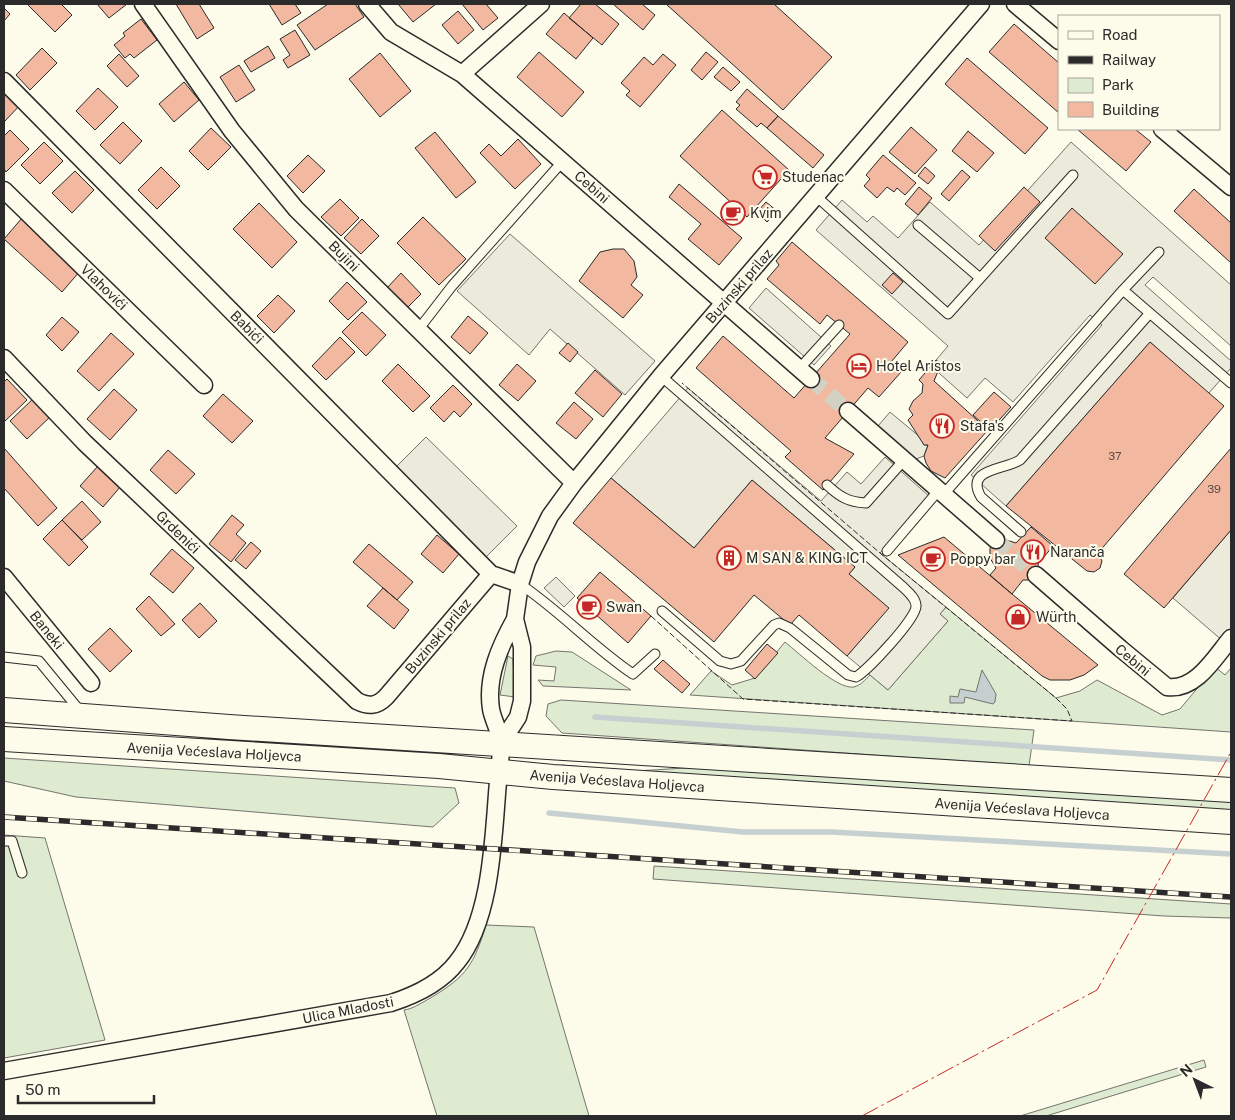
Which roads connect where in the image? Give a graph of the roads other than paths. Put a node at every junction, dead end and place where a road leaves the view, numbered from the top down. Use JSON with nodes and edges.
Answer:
{"nodes":[{"id":1,"x":144,"y":4,"type":"edge"},
{"id":2,"x":367,"y":4,"type":"edge"},
{"id":3,"x":541,"y":4,"type":"edge"},
{"id":4,"x":981,"y":4,"type":"edge"},
{"id":5,"x":1015,"y":4,"type":"edge"},
{"id":6,"x":1058,"y":40,"type":"edge"},
{"id":7,"x":462,"y":74,"type":"junction"},
{"id":8,"x":4,"y":81,"type":"edge"},
{"id":9,"x":1163,"y":130,"type":"edge"},
{"id":10,"x":563,"y":161,"type":"junction"},
{"id":11,"x":1073,"y":175,"type":"dead end"},
{"id":12,"x":1231,"y":187,"type":"edge"},
{"id":13,"x":4,"y":190,"type":"edge"},
{"id":14,"x":817,"y":198,"type":"junction"},
{"id":15,"x":918,"y":226,"type":"dead end"},
{"id":16,"x":1159,"y":252,"type":"dead end"},
{"id":17,"x":980,"y":278,"type":"junction"},
{"id":18,"x":1123,"y":290,"type":"junction"},
{"id":19,"x":725,"y":303,"type":"junction"},
{"id":20,"x":1150,"y":313,"type":"junction"},
{"id":21,"x":839,"y":325,"type":"dead end"},
{"id":22,"x":418,"y":330,"type":"junction"},
{"id":23,"x":4,"y":358,"type":"edge"},
{"id":24,"x":805,"y":374,"type":"joint"},
{"id":25,"x":661,"y":376,"type":"junction"},
{"id":26,"x":1231,"y":383,"type":"edge"},
{"id":27,"x":204,"y":385,"type":"dead end"},
{"id":28,"x":848,"y":411,"type":"tunnel mouth"},
{"id":29,"x":904,"y":460,"type":"junction"},
{"id":30,"x":574,"y":483,"type":"junction"},
{"id":31,"x":827,"y":486,"type":"dead end"},
{"id":32,"x":941,"y":492,"type":"junction"},
{"id":33,"x":1021,"y":532,"type":"dead end"},
{"id":34,"x":996,"y":540,"type":"tunnel mouth"},
{"id":35,"x":887,"y":552,"type":"dead end"},
{"id":36,"x":491,"y":574,"type":"junction"},
{"id":37,"x":1036,"y":575,"type":"tunnel mouth"},
{"id":38,"x":4,"y":576,"type":"edge"},
{"id":39,"x":520,"y":584,"type":"junction"},
{"id":40,"x":662,"y":611,"type":"dead end"},
{"id":41,"x":515,"y":619,"type":"junction"},
{"id":42,"x":1231,"y":638,"type":"edge"},
{"id":43,"x":655,"y":654,"type":"dead end"},
{"id":44,"x":4,"y":657,"type":"edge"},
{"id":45,"x":91,"y":683,"type":"dead end"},
{"id":46,"x":357,"y":701,"type":"joint"},
{"id":47,"x":4,"y":710,"type":"edge"},
{"id":48,"x":82,"y":714,"type":"junction"},
{"id":49,"x":4,"y":739,"type":"edge"},
{"id":50,"x":502,"y":743,"type":"junction"},
{"id":51,"x":499,"y":771,"type":"junction"},
{"id":52,"x":1231,"y":790,"type":"edge"},
{"id":53,"x":1231,"y":822,"type":"edge"},
{"id":54,"x":4,"y":841,"type":"edge"},
{"id":55,"x":22,"y":872,"type":"dead end"},
{"id":56,"x":4,"y":1071,"type":"edge"}],
"edges":[{"from":1,"to":22,"type":"street","name":"Bujini"},
{"from":2,"to":7,"type":"street","name":"Cebini"},
{"from":3,"to":7,"type":"street"},
{"from":4,"to":14,"type":"street","name":"Buzinski prilaz"},
{"from":5,"to":6,"type":"street"},
{"from":7,"to":10,"type":"street","name":"Cebini"},
{"from":8,"to":36,"type":"street","name":"Babići"},
{"from":9,"to":12,"type":"street"},
{"from":10,"to":19,"type":"street","name":"Cebini"},
{"from":10,"to":22,"type":"lane"},
{"from":11,"to":17,"type":"lane"},
{"from":13,"to":27,"type":"street","name":"Vlahovići"},
{"from":14,"to":17,"type":"lane"},
{"from":14,"to":19,"type":"street","name":"Buzinski prilaz"},
{"from":15,"to":17,"type":"lane"},
{"from":16,"to":18,"type":"lane"},
{"from":18,"to":20,"type":"lane"},
{"from":18,"to":32,"type":"lane"},
{"from":19,"to":24,"type":"street","name":"Cebini"},
{"from":19,"to":25,"type":"street","name":"Buzinski prilaz"},
{"from":20,"to":26,"type":"lane"},
{"from":20,"to":33,"type":"lane"},
{"from":21,"to":24,"type":"lane"},
{"from":22,"to":30,"type":"street","name":"Bujini"},
{"from":23,"to":46,"type":"street","name":"Grdenići"},
{"from":25,"to":30,"type":"street","name":"Buzinski prilaz"},
{"from":25,"to":40,"type":"lane"},
{"from":28,"to":29,"type":"street"},
{"from":29,"to":31,"type":"lane"},
{"from":29,"to":32,"type":"street"},
{"from":30,"to":39,"type":"street","name":"Buzinski prilaz"},
{"from":32,"to":34,"type":"street"},
{"from":32,"to":35,"type":"lane"},
{"from":36,"to":39,"type":"street"},
{"from":36,"to":46,"type":"street","name":"Buzinski prilaz"},
{"from":37,"to":42,"type":"street","name":"Cebini"},
{"from":38,"to":45,"type":"street","name":"Baneki"},
{"from":39,"to":41,"type":"street","name":"Buzinski prilaz"},
{"from":39,"to":43,"type":"lane"},
{"from":41,"to":50,"type":"street","name":"Buzinski prilaz"},
{"from":41,"to":50,"type":"street","name":"Buzinski prilaz"},
{"from":44,"to":48,"type":"lane"},
{"from":47,"to":48,"type":"main road","name":"Avenija Većeslava Holjevca"},
{"from":48,"to":50,"type":"main road","name":"Avenija Većeslava Holjevca"},
{"from":49,"to":51,"type":"main road","name":"Avenija Većeslava Holjevca"},
{"from":50,"to":51,"type":"street","name":"Ulica Mladosti"},
{"from":50,"to":52,"type":"main road","name":"Avenija Većeslava Holjevca"},
{"from":51,"to":53,"type":"main road","name":"Avenija Većeslava Holjevca"},
{"from":51,"to":56,"type":"street","name":"Ulica Mladosti"},
{"from":54,"to":55,"type":"lane"}]}
